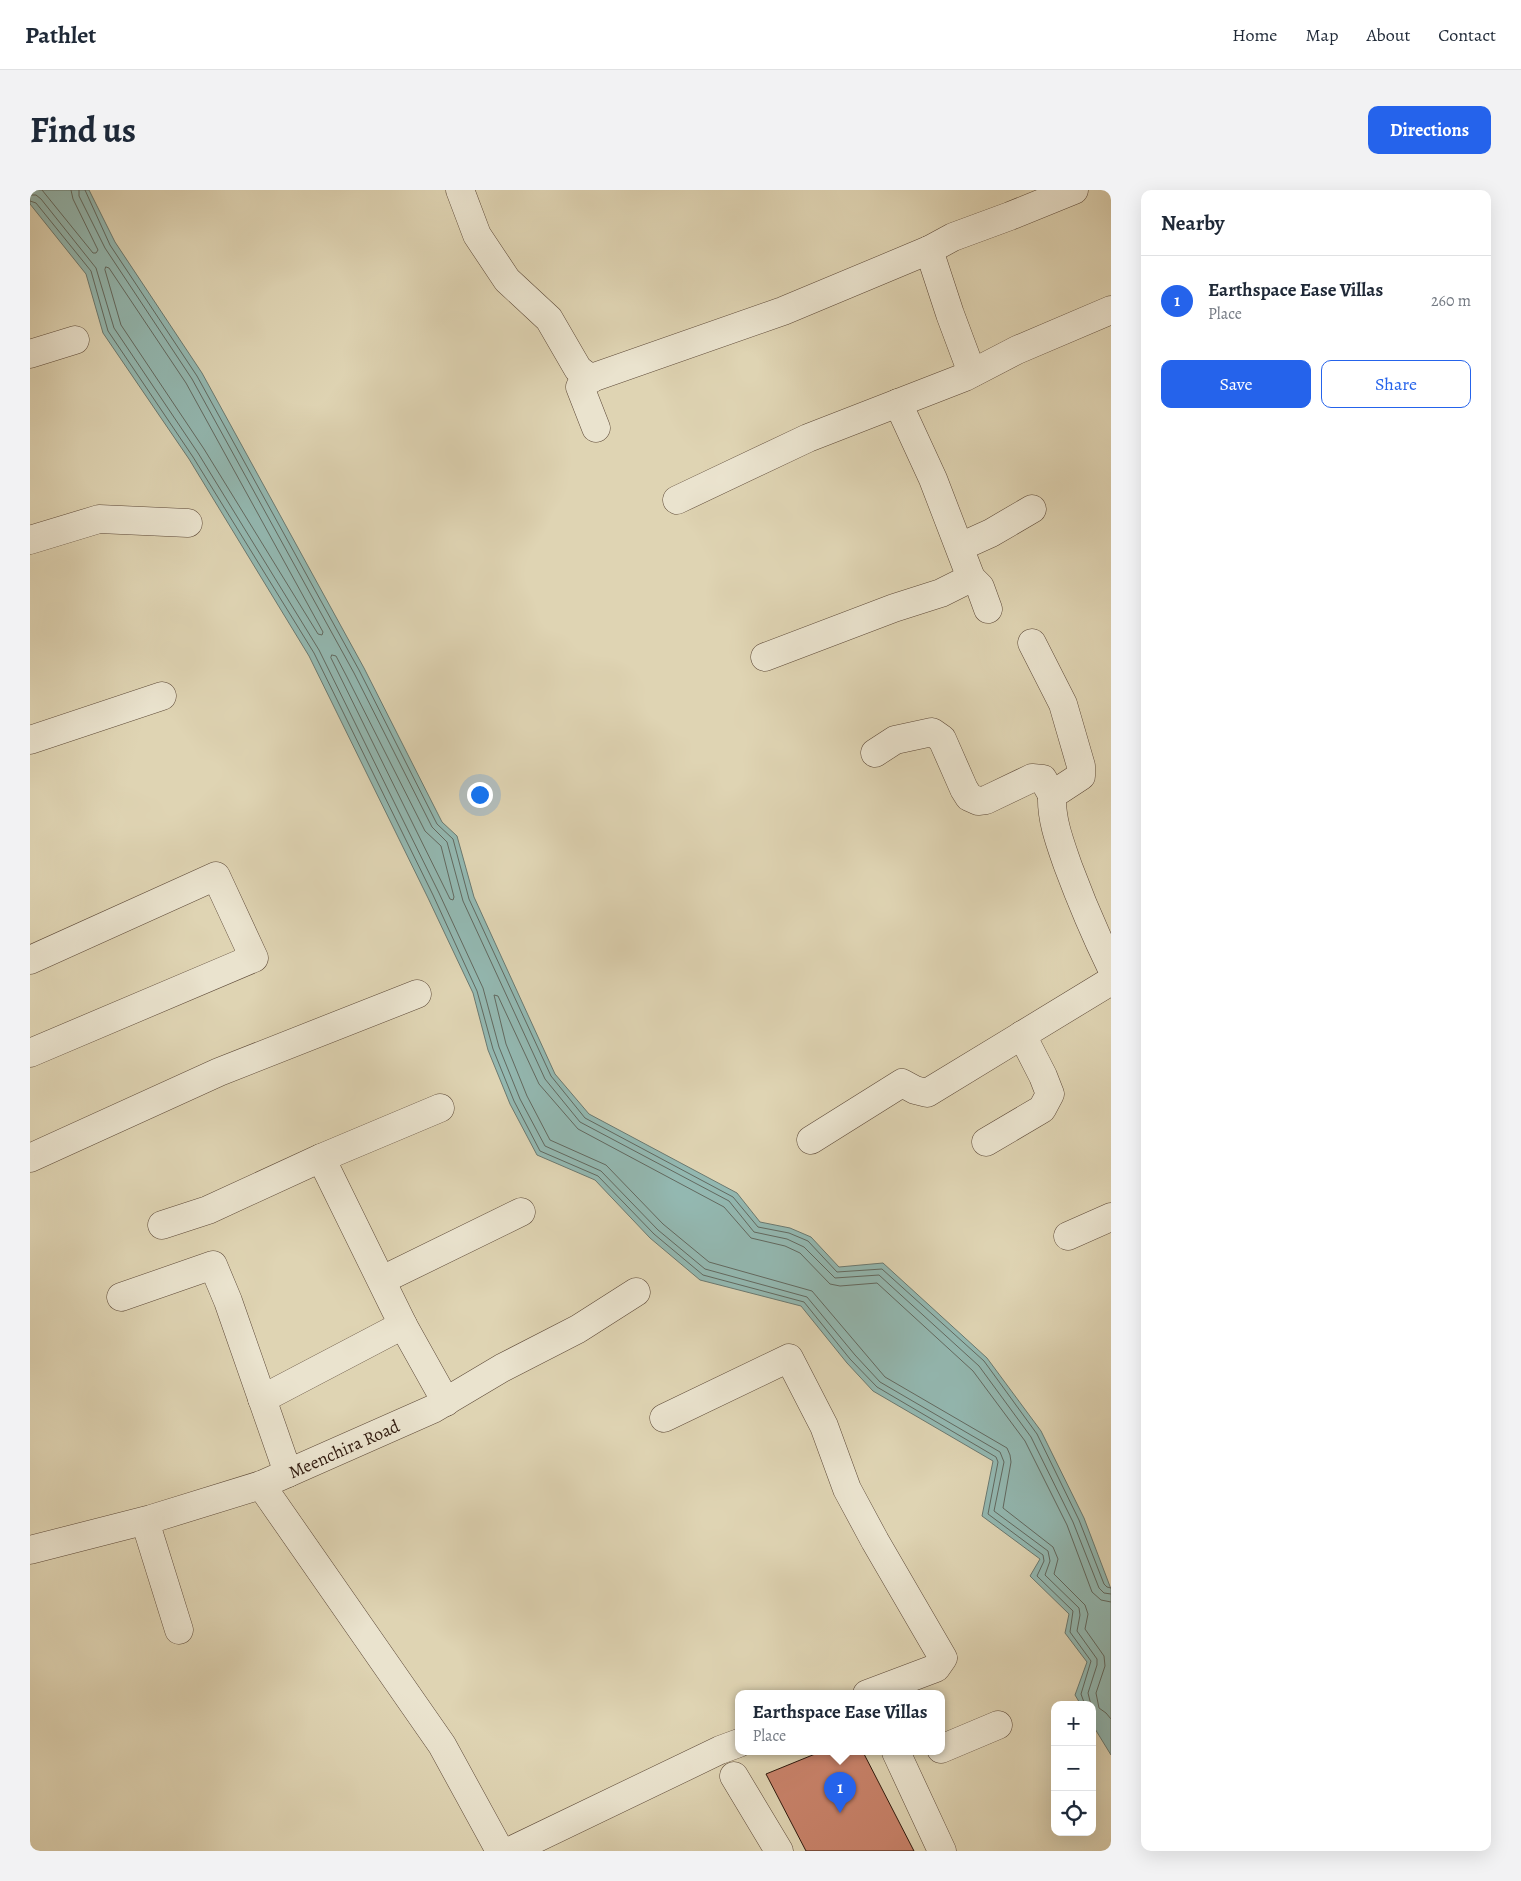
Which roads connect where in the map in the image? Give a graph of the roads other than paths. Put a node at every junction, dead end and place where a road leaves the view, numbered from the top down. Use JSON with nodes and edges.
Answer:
{"nodes":[{"id":1,"x":460,"y":190,"type":"edge"},
{"id":2,"x":1074,"y":190,"type":"edge"},
{"id":3,"x":929,"y":250,"type":"junction"},
{"id":4,"x":1111,"y":310,"type":"edge"},
{"id":5,"x":75,"y":340,"type":"dead end"},
{"id":6,"x":30,"y":354,"type":"edge"},
{"id":7,"x":972,"y":373,"type":"junction"},
{"id":8,"x":591,"y":379,"type":"junction"},
{"id":9,"x":898,"y":403,"type":"junction"},
{"id":10,"x":596,"y":428,"type":"dead end"},
{"id":11,"x":677,"y":500,"type":"dead end"},
{"id":12,"x":1032,"y":509,"type":"dead end"},
{"id":13,"x":188,"y":523,"type":"dead end"},
{"id":14,"x":30,"y":540,"type":"edge"},
{"id":15,"x":960,"y":547,"type":"junction"},
{"id":16,"x":972,"y":578,"type":"junction"},
{"id":17,"x":988,"y":608,"type":"dead end"},
{"id":18,"x":1032,"y":643,"type":"dead end"},
{"id":19,"x":765,"y":657,"type":"dead end"},
{"id":20,"x":162,"y":696,"type":"dead end"},
{"id":21,"x":30,"y":740,"type":"edge"},
{"id":22,"x":875,"y":753,"type":"dead end"},
{"id":23,"x":1052,"y":795,"type":"junction"},
{"id":24,"x":30,"y":960,"type":"edge"},
{"id":25,"x":1111,"y":967,"type":"edge"},
{"id":26,"x":1111,"y":981,"type":"edge"},
{"id":27,"x":417,"y":994,"type":"dead end"},
{"id":28,"x":1022,"y":1035,"type":"junction"},
{"id":29,"x":30,"y":1054,"type":"edge"},
{"id":30,"x":440,"y":1108,"type":"dead end"},
{"id":31,"x":811,"y":1140,"type":"dead end"},
{"id":32,"x":986,"y":1142,"type":"dead end"},
{"id":33,"x":30,"y":1158,"type":"edge"},
{"id":34,"x":321,"y":1158,"type":"junction"},
{"id":35,"x":521,"y":1212,"type":"dead end"},
{"id":36,"x":1111,"y":1217,"type":"edge"},
{"id":37,"x":162,"y":1226,"type":"dead end"},
{"id":38,"x":1068,"y":1236,"type":"dead end"},
{"id":39,"x":382,"y":1280,"type":"junction"},
{"id":40,"x":636,"y":1292,"type":"dead end"},
{"id":41,"x":121,"y":1297,"type":"dead end"},
{"id":42,"x":404,"y":1324,"type":"junction"},
{"id":43,"x":262,"y":1399,"type":"junction"},
{"id":44,"x":446,"y":1402,"type":"junction"},
{"id":45,"x":664,"y":1418,"type":"dead end"},
{"id":46,"x":288,"y":1473,"type":"junction"},
{"id":47,"x":261,"y":1485,"type":"junction"},
{"id":48,"x":145,"y":1520,"type":"junction"},
{"id":49,"x":30,"y":1550,"type":"edge"},
{"id":50,"x":179,"y":1630,"type":"dead end"},
{"id":51,"x":878,"y":1690,"type":"edge"},
{"id":52,"x":998,"y":1725,"type":"dead end"},
{"id":53,"x":735,"y":1745,"type":"edge"},
{"id":54,"x":945,"y":1747,"type":"edge"},
{"id":55,"x":916,"y":1755,"type":"edge"},
{"id":56,"x":899,"y":1758,"type":"edge"},
{"id":57,"x":734,"y":1776,"type":"dead end"},
{"id":58,"x":500,"y":1851,"type":"edge"},
{"id":59,"x":510,"y":1851,"type":"edge"},
{"id":60,"x":779,"y":1851,"type":"edge"},
{"id":61,"x":942,"y":1851,"type":"edge"}],
"edges":[{"from":1,"to":8,"type":"street"},
{"from":2,"to":3,"type":"street"},
{"from":3,"to":7,"type":"street"},
{"from":3,"to":8,"type":"street"},
{"from":4,"to":7,"type":"street"},
{"from":5,"to":6,"type":"street"},
{"from":7,"to":9,"type":"street"},
{"from":8,"to":10,"type":"street"},
{"from":9,"to":11,"type":"street"},
{"from":9,"to":15,"type":"street"},
{"from":12,"to":15,"type":"street"},
{"from":13,"to":14,"type":"street"},
{"from":15,"to":16,"type":"street"},
{"from":16,"to":17,"type":"street"},
{"from":16,"to":19,"type":"street"},
{"from":18,"to":23,"type":"street"},
{"from":20,"to":21,"type":"street"},
{"from":22,"to":23,"type":"street"},
{"from":23,"to":25,"type":"street"},
{"from":24,"to":29,"type":"street"},
{"from":26,"to":28,"type":"street"},
{"from":27,"to":33,"type":"street"},
{"from":28,"to":31,"type":"street"},
{"from":28,"to":32,"type":"street"},
{"from":30,"to":34,"type":"street"},
{"from":34,"to":37,"type":"street"},
{"from":34,"to":39,"type":"street"},
{"from":35,"to":39,"type":"street"},
{"from":36,"to":38,"type":"street"},
{"from":39,"to":42,"type":"street"},
{"from":40,"to":44,"type":"street","name":"Meenchira Road"},
{"from":41,"to":43,"type":"street"},
{"from":42,"to":43,"type":"street"},
{"from":42,"to":44,"type":"street"},
{"from":43,"to":46,"type":"street"},
{"from":44,"to":46,"type":"street","name":"Meenchira Road"},
{"from":45,"to":51,"type":"street"},
{"from":46,"to":47,"type":"street","name":"Meenchira Road"},
{"from":47,"to":48,"type":"street","name":"Meenchira Road"},
{"from":47,"to":58,"type":"street"},
{"from":48,"to":49,"type":"street","name":"Meenchira Road"},
{"from":48,"to":50,"type":"street"},
{"from":52,"to":54,"type":"street"},
{"from":53,"to":59,"type":"street"},
{"from":55,"to":56,"type":"street"},
{"from":56,"to":61,"type":"street"},
{"from":57,"to":60,"type":"street"}]}
